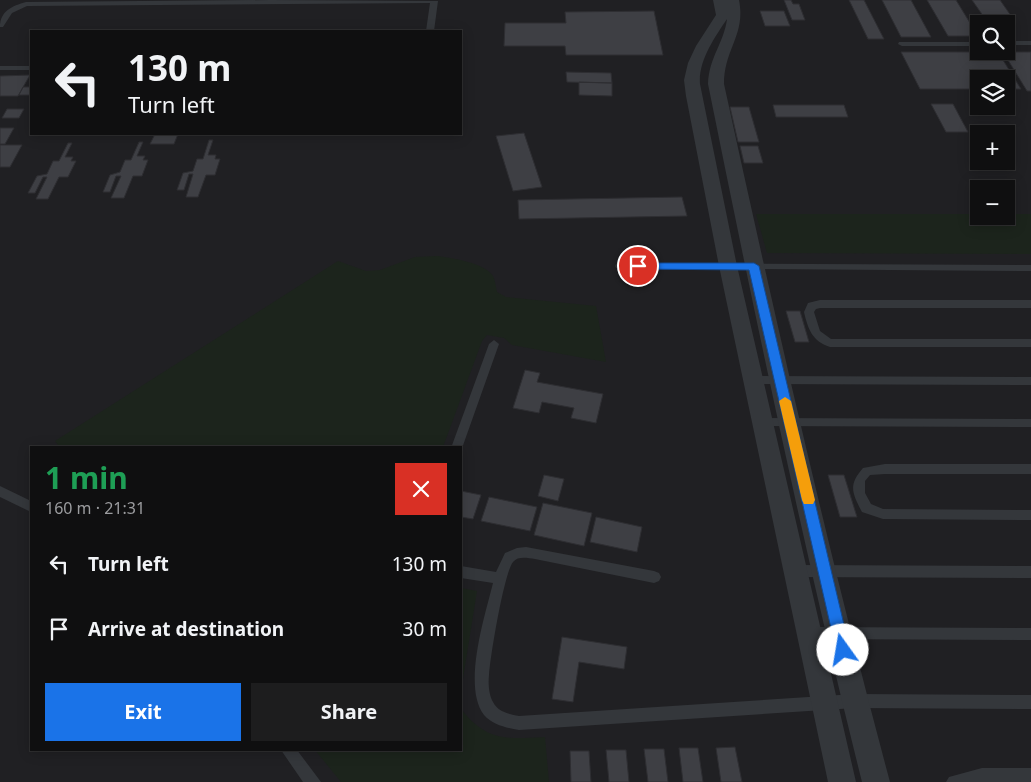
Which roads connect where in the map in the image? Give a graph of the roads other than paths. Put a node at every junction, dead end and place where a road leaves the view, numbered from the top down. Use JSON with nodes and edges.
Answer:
{"nodes":[{"id":1,"x":720,"y":0,"type":"edge"},
{"id":2,"x":732,"y":0,"type":"edge"},
{"id":3,"x":434,"y":1,"type":"edge"},
{"id":4,"x":0,"y":25,"type":"edge"},
{"id":5,"x":430,"y":30,"type":"edge"},
{"id":6,"x":902,"y":44,"type":"dead end"},
{"id":7,"x":970,"y":44,"type":"edge"},
{"id":8,"x":1015,"y":44,"type":"edge"},
{"id":9,"x":1031,"y":44,"type":"edge"},
{"id":10,"x":0,"y":68,"type":"edge"},
{"id":11,"x":30,"y":68,"type":"edge"},
{"id":12,"x":620,"y":266,"type":"dead end"},
{"id":13,"x":728,"y":266,"type":"junction"},
{"id":14,"x":754,"y":266,"type":"junction"},
{"id":15,"x":1031,"y":268,"type":"edge"},
{"id":16,"x":1031,"y":304,"type":"edge"},
{"id":17,"x":1031,"y":343,"type":"edge"},
{"id":18,"x":494,"y":344,"type":"dead end"},
{"id":19,"x":753,"y":380,"type":"junction"},
{"id":20,"x":780,"y":381,"type":"junction"},
{"id":21,"x":1031,"y":381,"type":"edge"},
{"id":22,"x":762,"y":422,"type":"junction"},
{"id":23,"x":790,"y":422,"type":"junction"},
{"id":24,"x":1031,"y":424,"type":"edge"},
{"id":25,"x":458,"y":446,"type":"edge"},
{"id":26,"x":1031,"y":469,"type":"edge"},
{"id":27,"x":0,"y":491,"type":"edge"},
{"id":28,"x":30,"y":506,"type":"edge"},
{"id":29,"x":1031,"y":515,"type":"edge"},
{"id":30,"x":794,"y":571,"type":"junction"},
{"id":31,"x":462,"y":572,"type":"edge"},
{"id":32,"x":825,"y":572,"type":"junction"},
{"id":33,"x":1031,"y":572,"type":"edge"},
{"id":34,"x":654,"y":577,"type":"dead end"},
{"id":35,"x":501,"y":579,"type":"junction"},
{"id":36,"x":808,"y":633,"type":"junction"},
{"id":37,"x":839,"y":633,"type":"junction"},
{"id":38,"x":1031,"y":634,"type":"edge"},
{"id":39,"x":855,"y":701,"type":"junction"},
{"id":40,"x":824,"y":702,"type":"junction"},
{"id":41,"x":1031,"y":702,"type":"edge"},
{"id":42,"x":289,"y":751,"type":"edge"},
{"id":43,"x":1031,"y":776,"type":"edge"},
{"id":44,"x":313,"y":782,"type":"edge"},
{"id":45,"x":842,"y":782,"type":"edge"},
{"id":46,"x":876,"y":782,"type":"edge"},
{"id":47,"x":954,"y":782,"type":"edge"}],
"edges":[{"from":1,"to":13,"type":"street"},
{"from":2,"to":14,"type":"street"},
{"from":3,"to":4,"type":"lane"},
{"from":3,"to":5,"type":"lane"},
{"from":6,"to":7,"type":"lane"},
{"from":8,"to":9,"type":"lane"},
{"from":10,"to":11,"type":"lane"},
{"from":12,"to":13,"type":"lane"},
{"from":13,"to":14,"type":"lane"},
{"from":13,"to":19,"type":"street"},
{"from":14,"to":15,"type":"lane"},
{"from":14,"to":20,"type":"street"},
{"from":16,"to":17,"type":"lane"},
{"from":18,"to":25,"type":"lane"},
{"from":19,"to":20,"type":"lane"},
{"from":19,"to":22,"type":"street"},
{"from":20,"to":21,"type":"lane"},
{"from":20,"to":23,"type":"street"},
{"from":22,"to":23,"type":"lane"},
{"from":22,"to":30,"type":"street"},
{"from":23,"to":24,"type":"lane"},
{"from":23,"to":32,"type":"street"},
{"from":26,"to":29,"type":"lane"},
{"from":27,"to":28,"type":"lane"},
{"from":30,"to":32,"type":"lane"},
{"from":30,"to":36,"type":"street"},
{"from":31,"to":35,"type":"lane"},
{"from":32,"to":33,"type":"lane"},
{"from":32,"to":37,"type":"street"},
{"from":34,"to":35,"type":"lane"},
{"from":35,"to":40,"type":"lane"},
{"from":36,"to":37,"type":"lane"},
{"from":36,"to":40,"type":"street"},
{"from":37,"to":38,"type":"lane"},
{"from":37,"to":39,"type":"street"},
{"from":39,"to":40,"type":"lane"},
{"from":39,"to":41,"type":"lane"},
{"from":39,"to":46,"type":"street"},
{"from":40,"to":45,"type":"street"},
{"from":42,"to":44,"type":"lane"},
{"from":43,"to":47,"type":"lane"}]}
